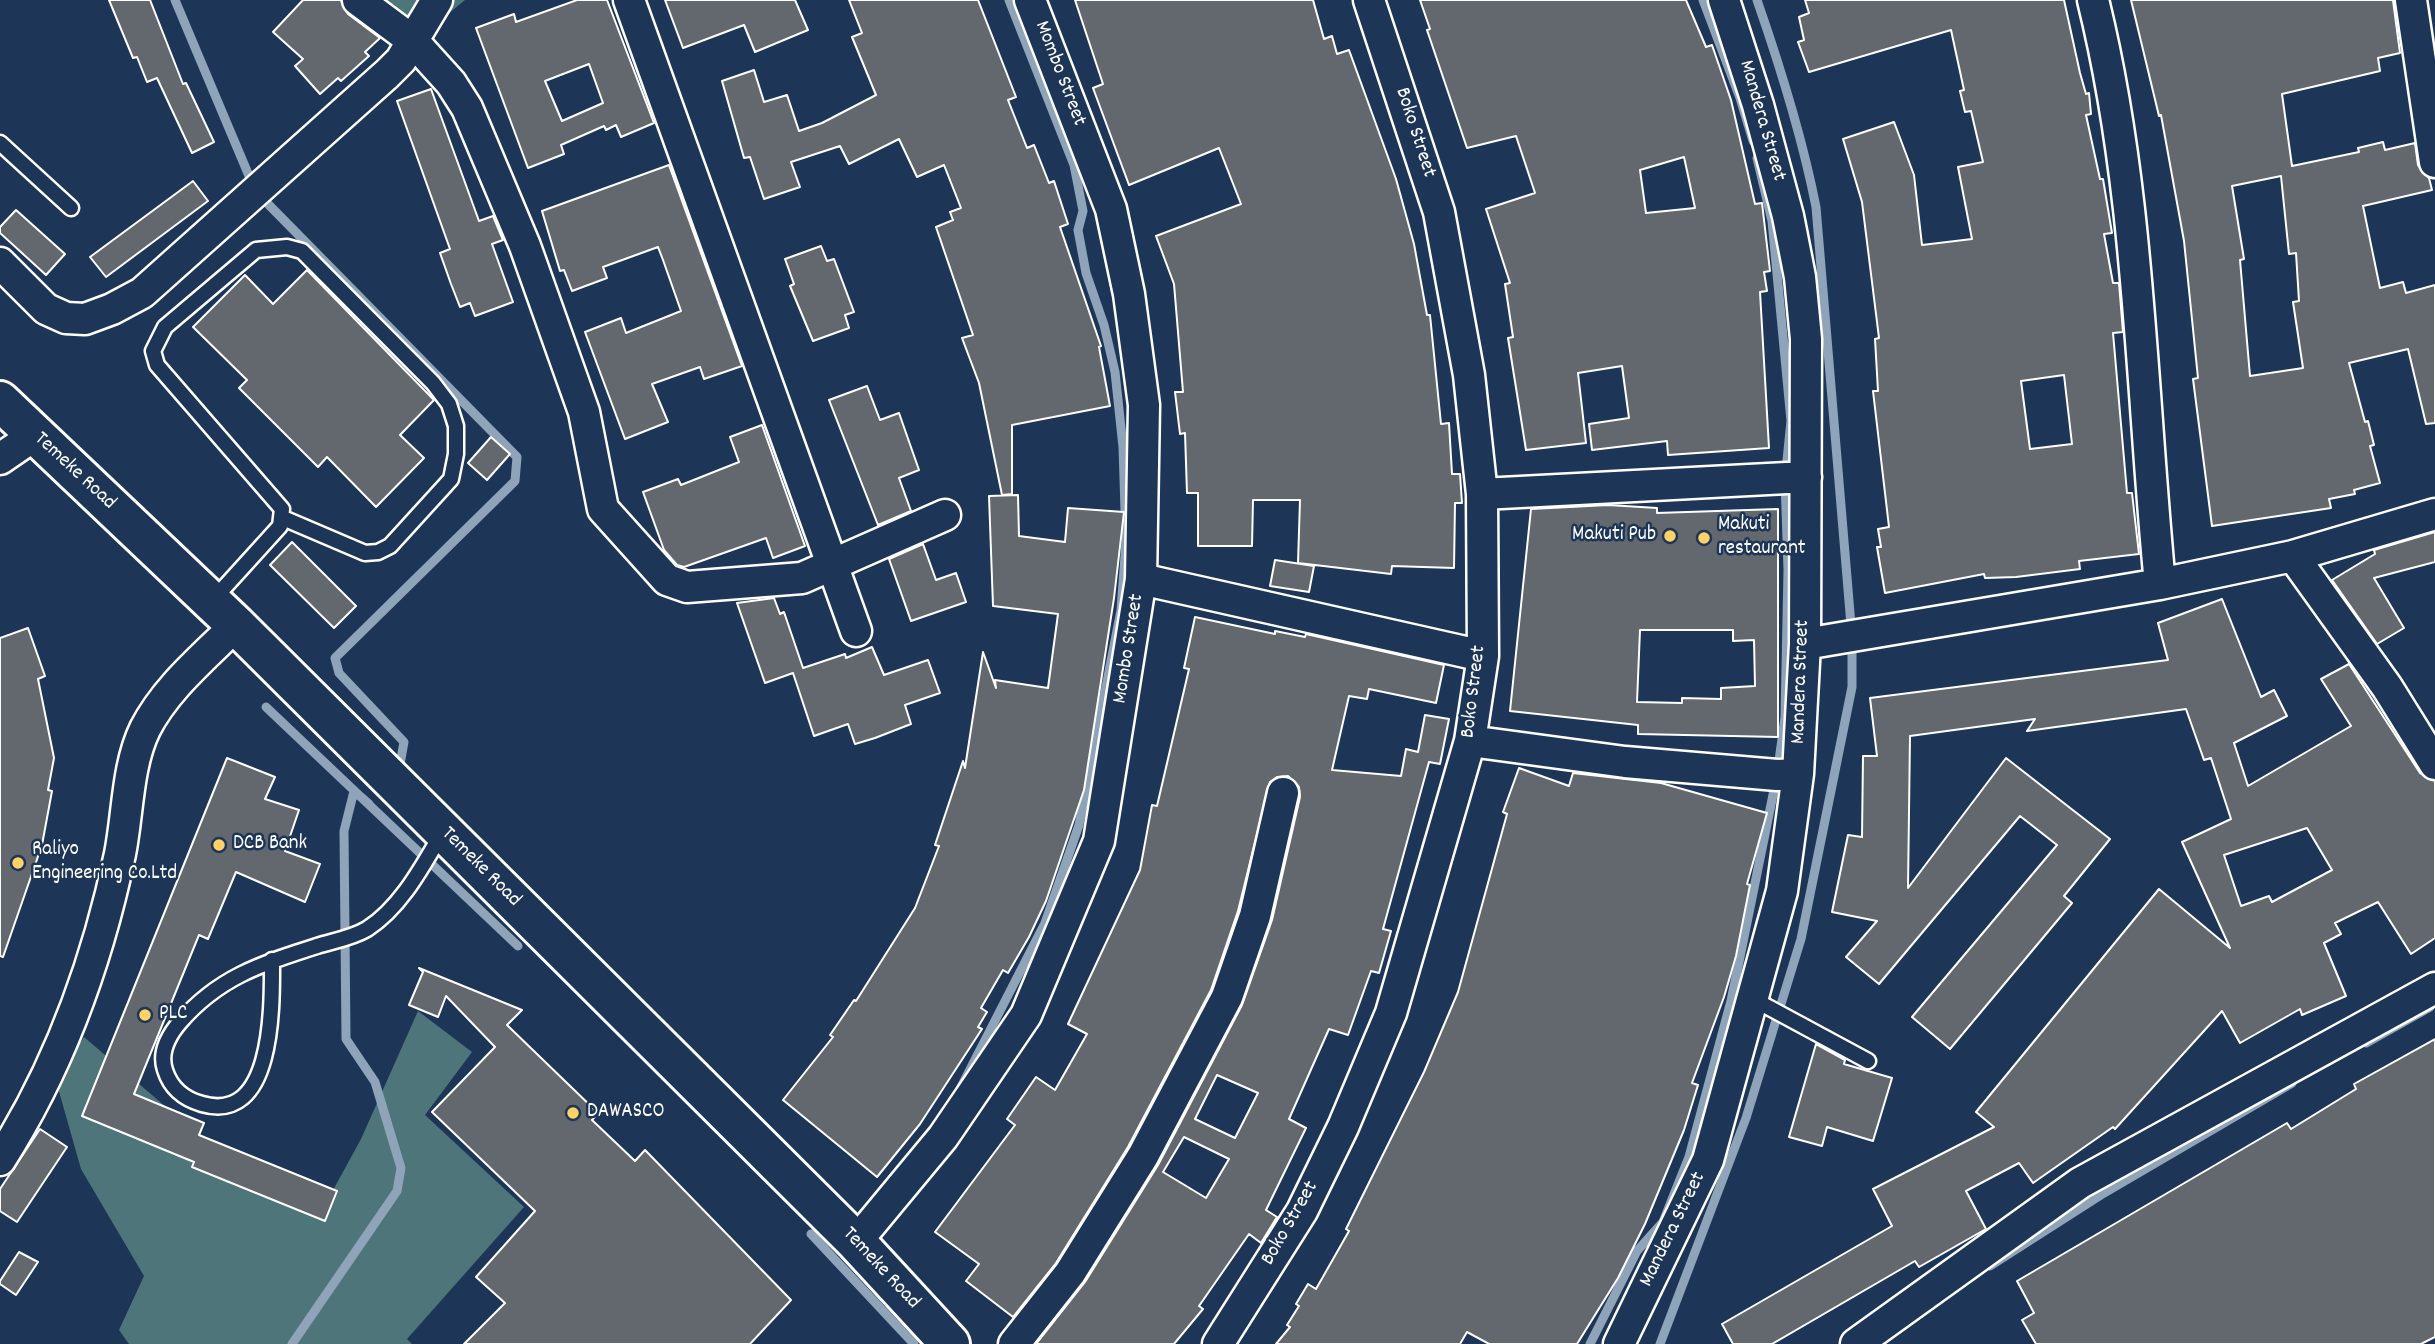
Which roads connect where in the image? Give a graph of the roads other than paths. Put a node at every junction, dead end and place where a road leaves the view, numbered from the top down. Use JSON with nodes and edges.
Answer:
{"nodes":[{"id":1,"x":358,"y":0,"type":"edge"},
{"id":2,"x":437,"y":0,"type":"edge"},
{"id":3,"x":629,"y":0,"type":"edge"},
{"id":4,"x":1030,"y":0,"type":"edge"},
{"id":5,"x":1368,"y":0,"type":"edge"},
{"id":6,"x":1724,"y":0,"type":"edge"},
{"id":7,"x":2093,"y":0,"type":"edge"},
{"id":8,"x":2411,"y":0,"type":"edge"},
{"id":9,"x":414,"y":41,"type":"junction"},
{"id":10,"x":0,"y":143,"type":"edge"},
{"id":11,"x":2435,"y":162,"type":"edge"},
{"id":12,"x":71,"y":208,"type":"dead end"},
{"id":13,"x":0,"y":263,"type":"edge"},
{"id":14,"x":0,"y":401,"type":"edge"},
{"id":15,"x":35,"y":435,"type":"junction"},
{"id":16,"x":0,"y":459,"type":"edge"},
{"id":17,"x":1806,"y":477,"type":"junction"},
{"id":18,"x":1482,"y":494,"type":"junction"},
{"id":19,"x":2435,"y":514,"type":"edge"},
{"id":20,"x":945,"y":515,"type":"dead end"},
{"id":21,"x":283,"y":518,"type":"junction"},
{"id":22,"x":2293,"y":556,"type":"junction"},
{"id":23,"x":834,"y":566,"type":"junction"},
{"id":24,"x":1141,"y":579,"type":"junction"},
{"id":25,"x":2160,"y":583,"type":"junction"},
{"id":26,"x":223,"y":613,"type":"junction"},
{"id":27,"x":856,"y":631,"type":"dead end"},
{"id":28,"x":1805,"y":644,"type":"junction"},
{"id":29,"x":1483,"y":656,"type":"junction"},
{"id":30,"x":1470,"y":741,"type":"junction"},
{"id":31,"x":2435,"y":764,"type":"edge"},
{"id":32,"x":1798,"y":774,"type":"junction"},
{"id":33,"x":1283,"y":793,"type":"dead end"},
{"id":34,"x":443,"y":831,"type":"junction"},
{"id":35,"x":272,"y":960,"type":"junction"},
{"id":36,"x":2435,"y":988,"type":"edge"},
{"id":37,"x":1753,"y":999,"type":"junction"},
{"id":38,"x":1868,"y":1061,"type":"dead end"},
{"id":39,"x":0,"y":1160,"type":"edge"},
{"id":40,"x":856,"y":1242,"type":"junction"},
{"id":41,"x":950,"y":1344,"type":"edge"},
{"id":42,"x":1014,"y":1344,"type":"edge"},
{"id":43,"x":1219,"y":1344,"type":"edge"},
{"id":44,"x":1619,"y":1344,"type":"edge"},
{"id":45,"x":1856,"y":1344,"type":"edge"}],
"edges":[{"from":1,"to":9,"type":"street"},
{"from":2,"to":9,"type":"street"},
{"from":3,"to":23,"type":"street"},
{"from":4,"to":24,"type":"street","name":"Mombo Street"},
{"from":5,"to":18,"type":"street","name":"Boko Street"},
{"from":6,"to":17,"type":"street","name":"Mandera Street"},
{"from":7,"to":25,"type":"street"},
{"from":8,"to":11,"type":"street"},
{"from":9,"to":13,"type":"street"},
{"from":9,"to":23,"type":"street"},
{"from":10,"to":12,"type":"lane"},
{"from":14,"to":15,"type":"street","name":"Temeke Road"},
{"from":15,"to":16,"type":"street"},
{"from":15,"to":26,"type":"street","name":"Temeke Road"},
{"from":17,"to":18,"type":"street"},
{"from":17,"to":28,"type":"street","name":"Mandera Street"},
{"from":18,"to":29,"type":"street","name":"Boko Street"},
{"from":19,"to":22,"type":"street"},
{"from":20,"to":23,"type":"street"},
{"from":21,"to":21,"type":"lane"},
{"from":21,"to":26,"type":"lane"},
{"from":22,"to":25,"type":"street"},
{"from":22,"to":31,"type":"street"},
{"from":23,"to":27,"type":"street"},
{"from":24,"to":29,"type":"street"},
{"from":24,"to":40,"type":"street","name":"Mombo Street"},
{"from":25,"to":28,"type":"street"},
{"from":26,"to":34,"type":"street","name":"Temeke Road"},
{"from":26,"to":39,"type":"street"},
{"from":28,"to":32,"type":"street","name":"Mandera Street"},
{"from":29,"to":30,"type":"street","name":"Boko Street"},
{"from":30,"to":32,"type":"street"},
{"from":30,"to":43,"type":"street","name":"Boko Street"},
{"from":32,"to":37,"type":"street","name":"Mandera Street"},
{"from":33,"to":42,"type":"street"},
{"from":34,"to":35,"type":"lane"},
{"from":34,"to":40,"type":"street","name":"Temeke Road"},
{"from":35,"to":35,"type":"lane"},
{"from":36,"to":45,"type":"street"},
{"from":37,"to":38,"type":"lane"},
{"from":37,"to":44,"type":"street","name":"Mandera Street"},
{"from":40,"to":41,"type":"street","name":"Temeke Road"}]}
